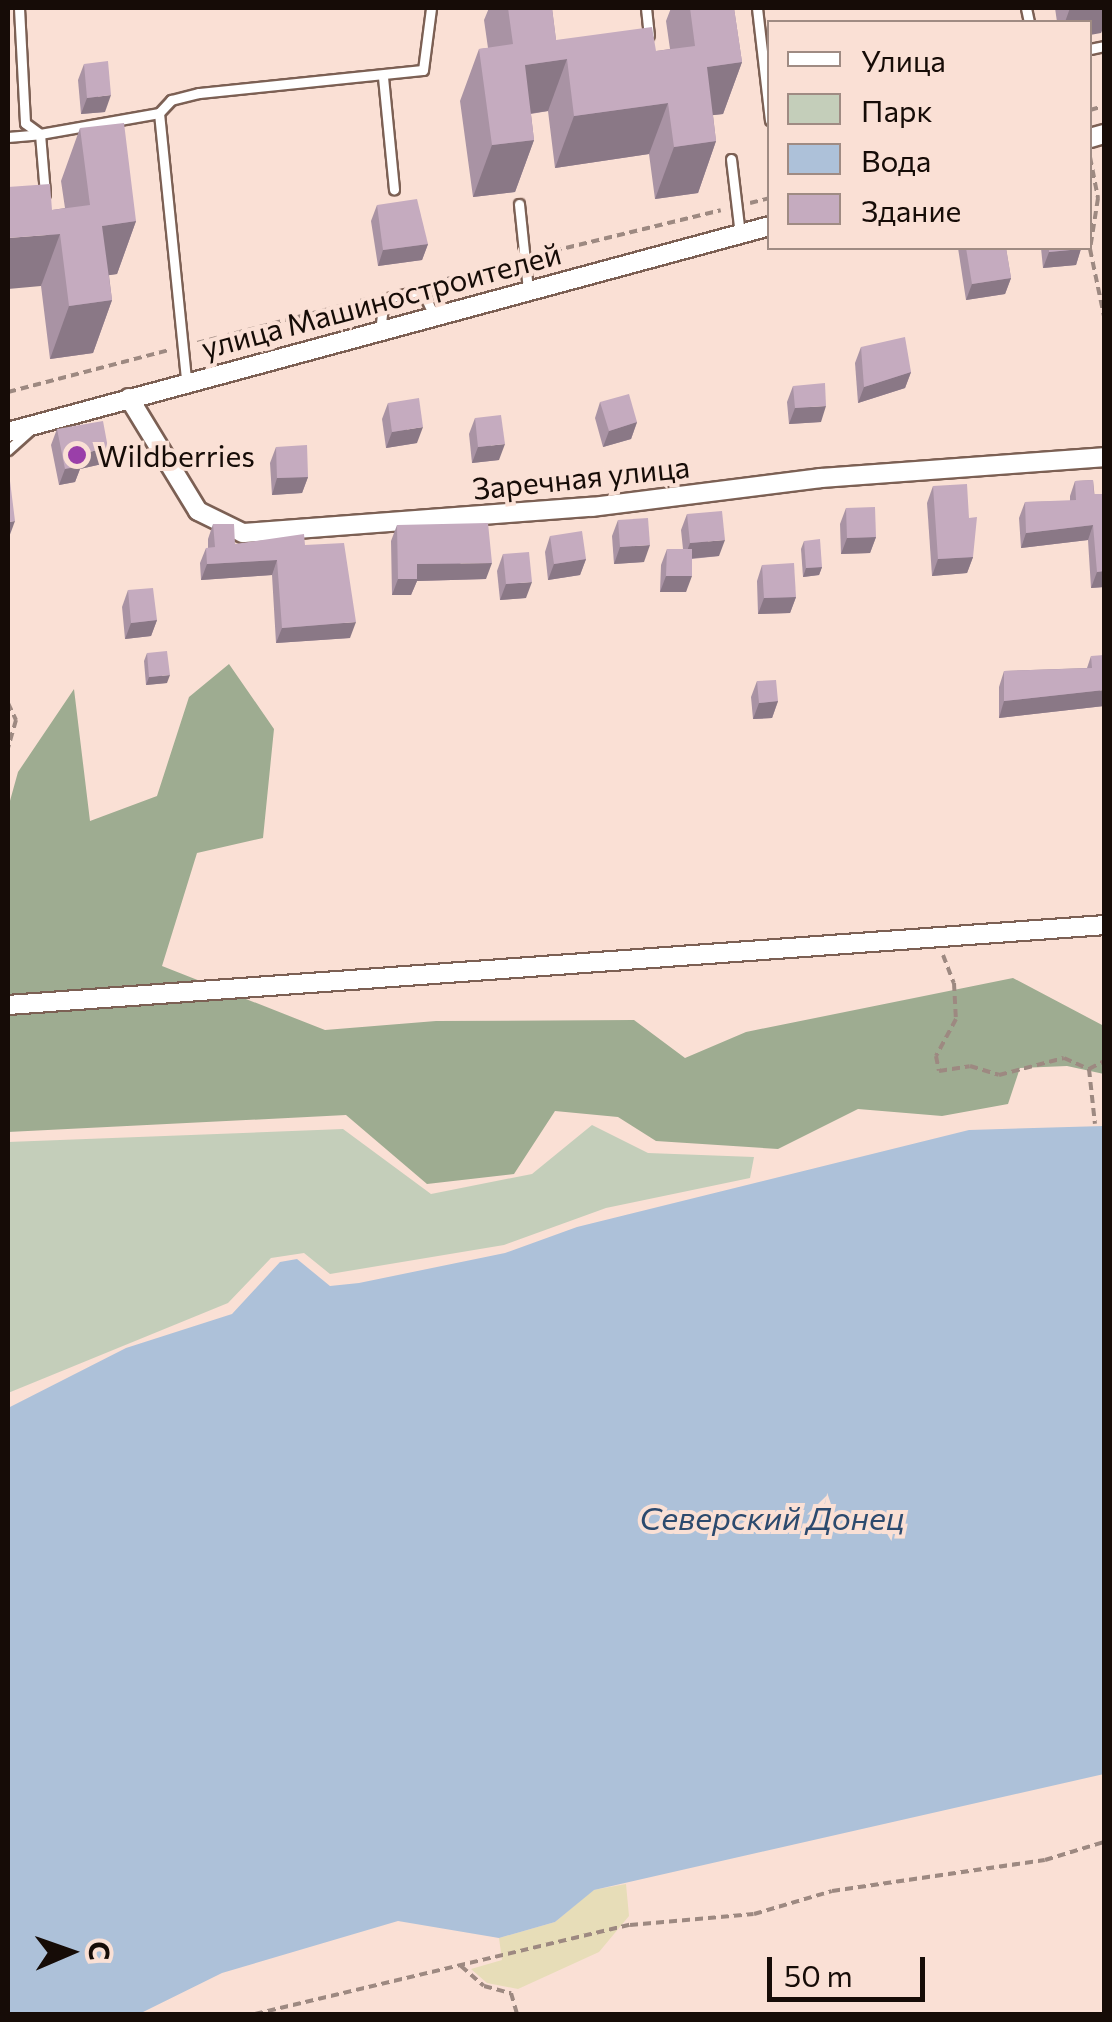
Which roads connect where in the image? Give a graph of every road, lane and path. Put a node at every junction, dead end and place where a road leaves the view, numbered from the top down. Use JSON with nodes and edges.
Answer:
{"nodes":[{"id":1,"x":19,"y":8,"type":"edge"},
{"id":2,"x":431,"y":8,"type":"edge"},
{"id":3,"x":646,"y":8,"type":"edge"},
{"id":4,"x":757,"y":8,"type":"edge"},
{"id":5,"x":651,"y":51,"type":"edge"},
{"id":6,"x":383,"y":77,"type":"junction"},
{"id":7,"x":767,"y":94,"type":"edge"},
{"id":8,"x":159,"y":113,"type":"junction"},
{"id":9,"x":40,"y":134,"type":"junction"},
{"id":10,"x":8,"y":137,"type":"edge"},
{"id":11,"x":730,"y":159,"type":"dead end"},
{"id":12,"x":1092,"y":167,"type":"edge"},
{"id":13,"x":394,"y":190,"type":"dead end"},
{"id":14,"x":767,"y":199,"type":"edge"},
{"id":15,"x":518,"y":204,"type":"dead end"},
{"id":16,"x":736,"y":206,"type":"junction"},
{"id":17,"x":46,"y":208,"type":"edge"},
{"id":18,"x":767,"y":227,"type":"edge"},
{"id":19,"x":740,"y":234,"type":"junction"},
{"id":20,"x":1092,"y":236,"type":"edge"},
{"id":21,"x":1090,"y":250,"type":"edge"},
{"id":22,"x":525,"y":258,"type":"junction"},
{"id":23,"x":430,"y":283,"type":"dead end"},
{"id":24,"x":528,"y":290,"type":"junction"},
{"id":25,"x":373,"y":298,"type":"dead end"},
{"id":26,"x":434,"y":316,"type":"junction"},
{"id":27,"x":1104,"y":316,"type":"edge"},
{"id":28,"x":380,"y":330,"type":"junction"},
{"id":29,"x":183,"y":347,"type":"junction"},
{"id":30,"x":186,"y":380,"type":"junction"},
{"id":31,"x":8,"y":392,"type":"edge"},
{"id":32,"x":129,"y":398,"type":"junction"},
{"id":33,"x":36,"y":424,"type":"junction"},
{"id":34,"x":8,"y":432,"type":"edge"},
{"id":35,"x":8,"y":450,"type":"edge"},
{"id":36,"x":1104,"y":457,"type":"edge"},
{"id":37,"x":8,"y":703,"type":"edge"},
{"id":38,"x":8,"y":748,"type":"edge"},
{"id":39,"x":1104,"y":924,"type":"edge"},
{"id":40,"x":939,"y":937,"type":"junction"},
{"id":41,"x":8,"y":1005,"type":"edge"},
{"id":42,"x":1104,"y":1062,"type":"edge"},
{"id":43,"x":1089,"y":1068,"type":"junction"},
{"id":44,"x":1095,"y":1124,"type":"dead end"},
{"id":45,"x":1104,"y":1842,"type":"edge"},
{"id":46,"x":460,"y":1965,"type":"junction"},
{"id":47,"x":256,"y":2014,"type":"edge"},
{"id":48,"x":517,"y":2014,"type":"edge"}],
"edges":[{"from":1,"to":9,"type":"lane"},
{"from":2,"to":6,"type":"lane"},
{"from":3,"to":5,"type":"lane"},
{"from":4,"to":7,"type":"lane"},
{"from":6,"to":8,"type":"lane"},
{"from":6,"to":13,"type":"lane"},
{"from":8,"to":9,"type":"lane"},
{"from":8,"to":29,"type":"lane"},
{"from":9,"to":10,"type":"lane"},
{"from":9,"to":17,"type":"lane"},
{"from":11,"to":16,"type":"lane"},
{"from":12,"to":20,"type":"path"},
{"from":14,"to":16,"type":"path"},
{"from":15,"to":22,"type":"lane"},
{"from":16,"to":19,"type":"lane"},
{"from":16,"to":22,"type":"path"},
{"from":18,"to":19,"type":"street","name":"улица Машиностроителей"},
{"from":19,"to":24,"type":"street","name":"улица Машиностроителей"},
{"from":21,"to":27,"type":"path"},
{"from":22,"to":23,"type":"path"},
{"from":22,"to":24,"type":"lane"},
{"from":24,"to":26,"type":"street","name":"улица Машиностроителей"},
{"from":25,"to":29,"type":"path"},
{"from":26,"to":28,"type":"street","name":"улица Машиностроителей"},
{"from":26,"to":28,"type":"lane"},
{"from":28,"to":30,"type":"street","name":"улица Машиностроителей"},
{"from":29,"to":30,"type":"lane"},
{"from":29,"to":31,"type":"path"},
{"from":30,"to":32,"type":"street","name":"улица Машиностроителей"},
{"from":32,"to":33,"type":"street","name":"улица Машиностроителей"},
{"from":32,"to":36,"type":"street","name":"Заречная улица"},
{"from":33,"to":34,"type":"street","name":"улица Машиностроителей"},
{"from":33,"to":35,"type":"lane"},
{"from":37,"to":38,"type":"path"},
{"from":39,"to":40,"type":"street"},
{"from":40,"to":41,"type":"street"},
{"from":40,"to":43,"type":"path"},
{"from":42,"to":43,"type":"path"},
{"from":43,"to":44,"type":"path"},
{"from":45,"to":46,"type":"path"},
{"from":46,"to":47,"type":"path"},
{"from":46,"to":48,"type":"path"}]}
